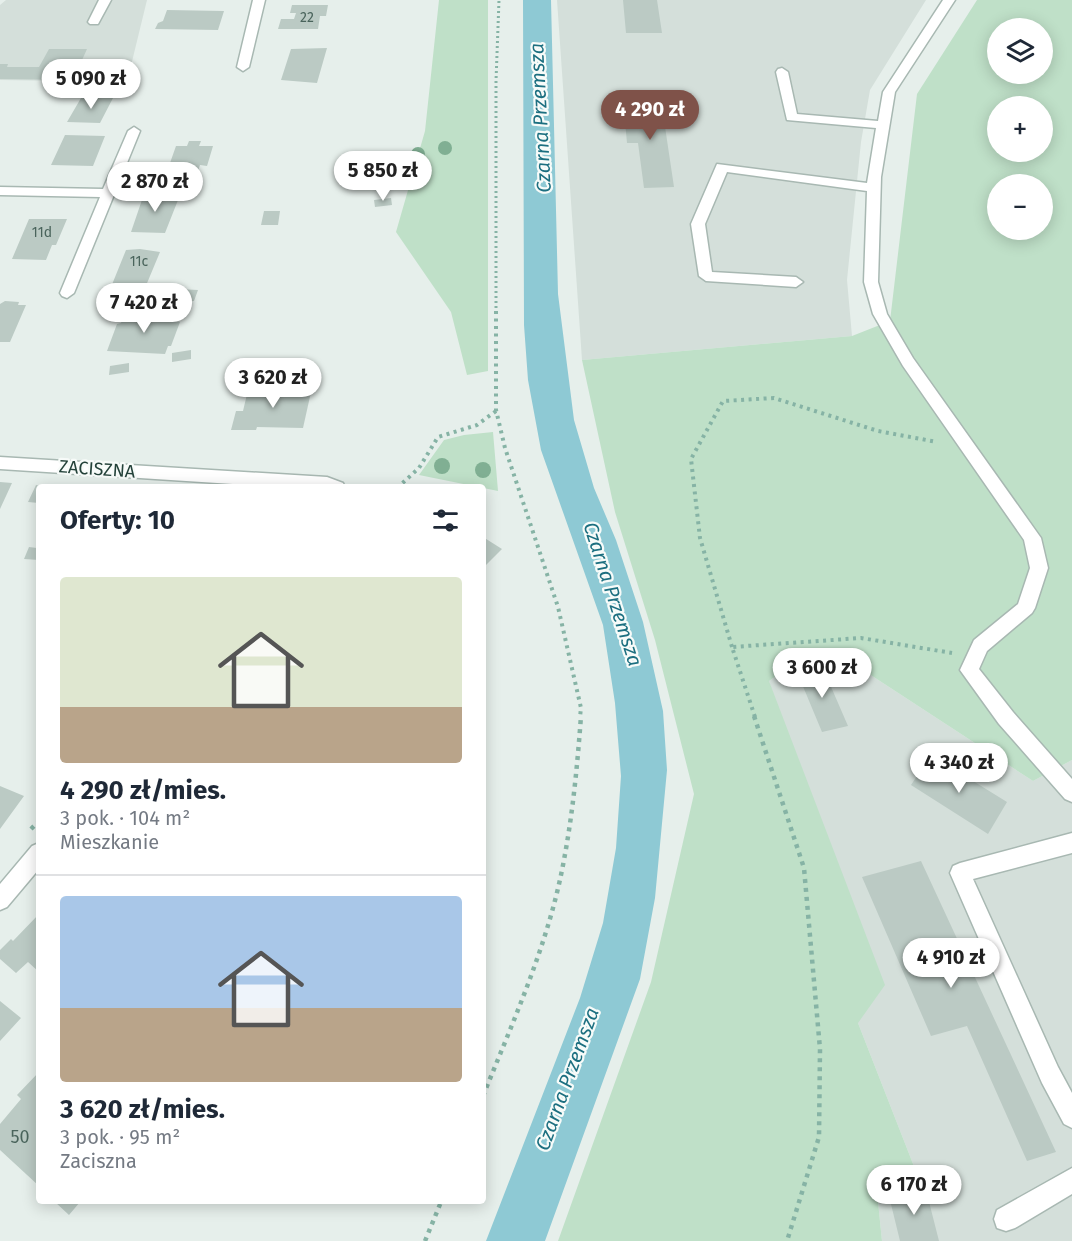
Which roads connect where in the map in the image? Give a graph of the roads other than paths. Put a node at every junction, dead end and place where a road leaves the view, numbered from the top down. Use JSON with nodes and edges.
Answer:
{"nodes":[{"id":1,"x":105,"y":0,"type":"edge"},
{"id":2,"x":259,"y":0,"type":"edge"},
{"id":3,"x":949,"y":0,"type":"edge"},
{"id":4,"x":94,"y":22,"type":"dead end"},
{"id":5,"x":243,"y":67,"type":"dead end"},
{"id":6,"x":782,"y":72,"type":"dead end"},
{"id":7,"x":883,"y":125,"type":"junction"},
{"id":8,"x":134,"y":131,"type":"dead end"},
{"id":9,"x":874,"y":188,"type":"junction"},
{"id":10,"x":0,"y":191,"type":"edge"},
{"id":11,"x":108,"y":193,"type":"junction"},
{"id":12,"x":796,"y":282,"type":"dead end"},
{"id":13,"x":67,"y":293,"type":"dead end"},
{"id":14,"x":0,"y":463,"type":"edge"},
{"id":15,"x":329,"y":484,"type":"edge"},
{"id":16,"x":1072,"y":793,"type":"edge"},
{"id":17,"x":1072,"y":843,"type":"edge"},
{"id":18,"x":36,"y":857,"type":"edge"},
{"id":19,"x":0,"y":900,"type":"edge"},
{"id":20,"x":1072,"y":1116,"type":"edge"},
{"id":21,"x":1072,"y":1180,"type":"edge"},
{"id":22,"x":1006,"y":1219,"type":"dead end"}],
"edges":[{"from":1,"to":4,"type":"street"},
{"from":2,"to":5,"type":"street"},
{"from":3,"to":7,"type":"street"},
{"from":6,"to":7,"type":"street"},
{"from":7,"to":9,"type":"street"},
{"from":8,"to":11,"type":"street"},
{"from":9,"to":12,"type":"street"},
{"from":9,"to":16,"type":"street"},
{"from":10,"to":11,"type":"street"},
{"from":11,"to":13,"type":"street"},
{"from":14,"to":15,"type":"street","name":"ZACISZNA"},
{"from":17,"to":20,"type":"street"},
{"from":18,"to":19,"type":"street"},
{"from":21,"to":22,"type":"street"}]}
